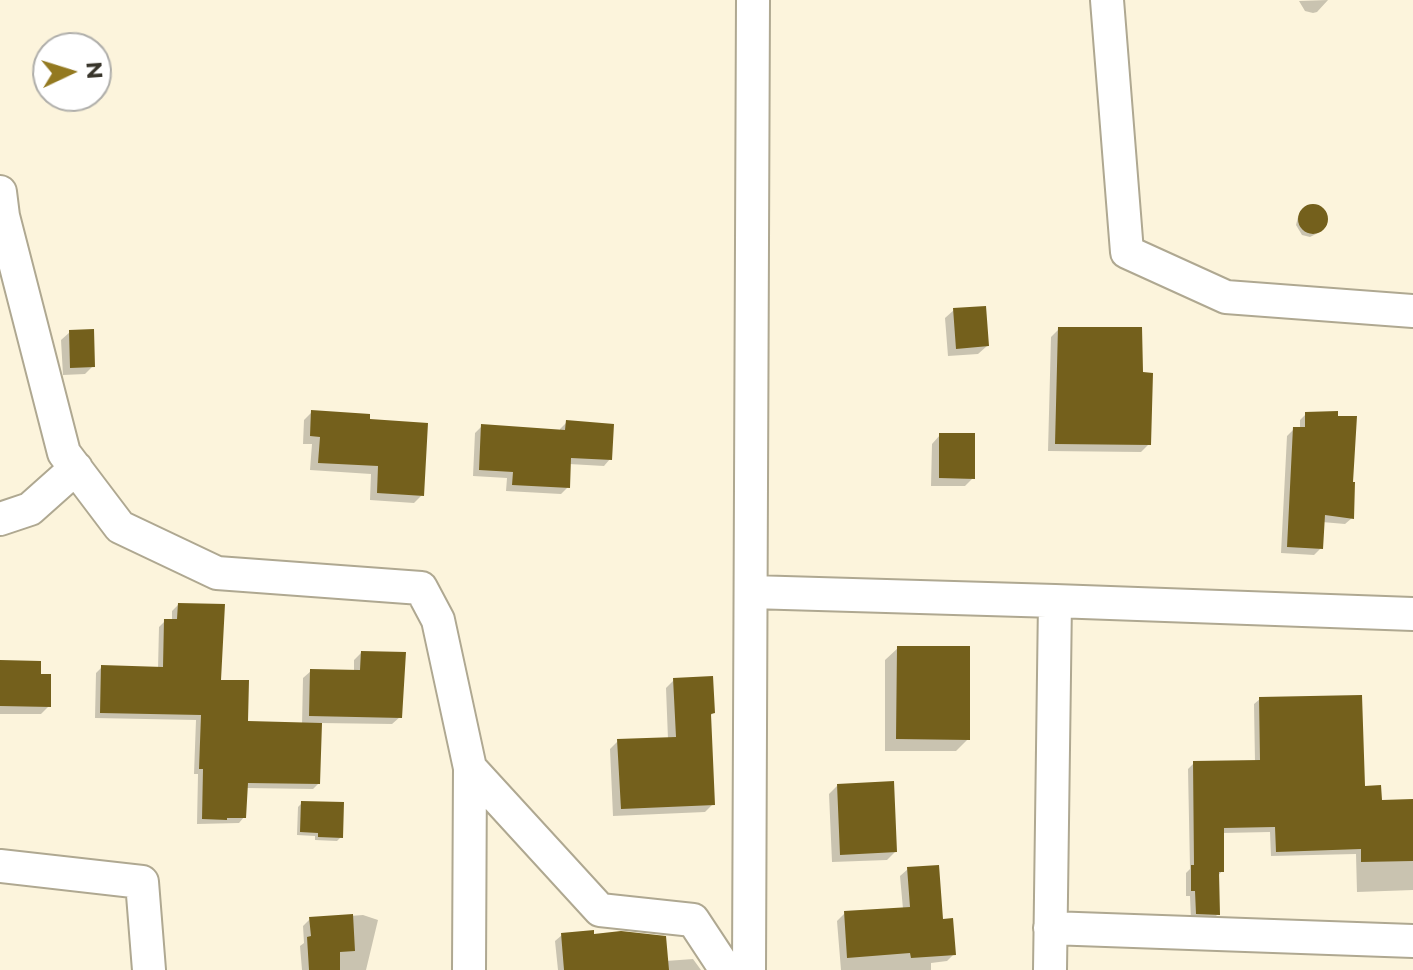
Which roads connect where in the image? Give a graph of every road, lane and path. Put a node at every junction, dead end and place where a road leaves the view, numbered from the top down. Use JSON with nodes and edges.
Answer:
{"nodes":[{"id":1,"x":753,"y":0,"type":"edge"},
{"id":2,"x":1107,"y":0,"type":"edge"},
{"id":3,"x":1,"y":208,"type":"edge"},
{"id":4,"x":1413,"y":311,"type":"edge"},
{"id":5,"x":76,"y":468,"type":"junction"},
{"id":6,"x":0,"y":519,"type":"edge"},
{"id":7,"x":751,"y":592,"type":"junction"},
{"id":8,"x":1055,"y":601,"type":"junction"},
{"id":9,"x":1413,"y":614,"type":"edge"},
{"id":10,"x":470,"y":768,"type":"junction"},
{"id":11,"x":0,"y":866,"type":"edge"},
{"id":12,"x":1050,"y":928,"type":"junction"},
{"id":13,"x":1413,"y":941,"type":"edge"},
{"id":14,"x":149,"y":970,"type":"edge"},
{"id":15,"x":469,"y":970,"type":"edge"},
{"id":16,"x":726,"y":970,"type":"edge"},
{"id":17,"x":749,"y":970,"type":"edge"},
{"id":18,"x":1050,"y":970,"type":"edge"}],
"edges":[{"from":1,"to":7,"type":"street"},
{"from":2,"to":4,"type":"street"},
{"from":3,"to":5,"type":"street"},
{"from":5,"to":6,"type":"street"},
{"from":5,"to":10,"type":"street"},
{"from":7,"to":8,"type":"street"},
{"from":7,"to":17,"type":"street"},
{"from":8,"to":9,"type":"street"},
{"from":8,"to":12,"type":"street"},
{"from":10,"to":15,"type":"street"},
{"from":10,"to":16,"type":"street"},
{"from":11,"to":14,"type":"street"},
{"from":12,"to":13,"type":"street"},
{"from":12,"to":18,"type":"street"}]}
